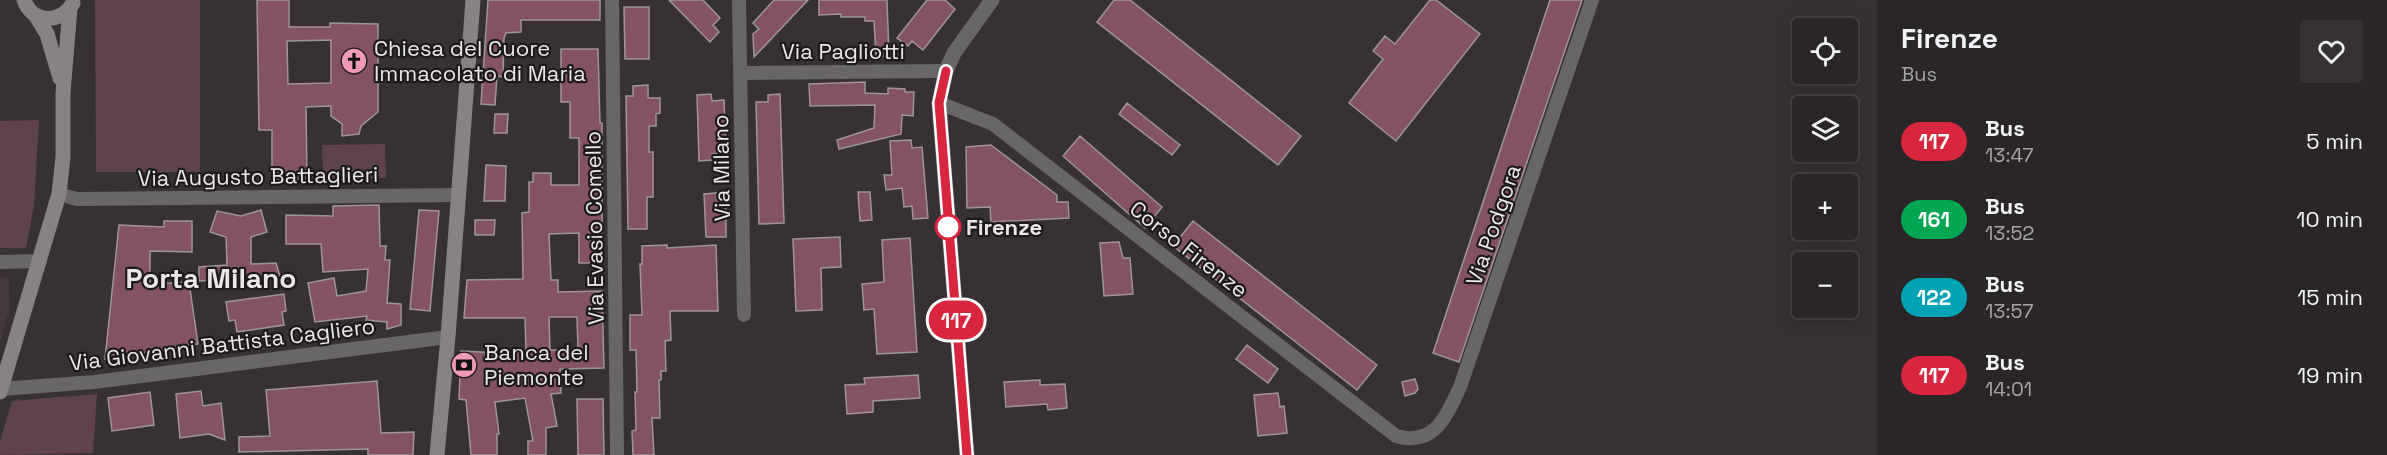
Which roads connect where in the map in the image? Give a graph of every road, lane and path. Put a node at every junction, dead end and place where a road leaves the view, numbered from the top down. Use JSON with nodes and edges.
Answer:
{"nodes":[{"id":1,"x":24,"y":0,"type":"edge"},
{"id":2,"x":472,"y":0,"type":"edge"},
{"id":3,"x":612,"y":0,"type":"edge"},
{"id":4,"x":739,"y":0,"type":"edge"},
{"id":5,"x":992,"y":0,"type":"edge"},
{"id":6,"x":1592,"y":0,"type":"edge"},
{"id":7,"x":72,"y":4,"type":"edge"},
{"id":8,"x":36,"y":16,"type":"junction"},
{"id":9,"x":946,"y":71,"type":"junction"},
{"id":10,"x":740,"y":73,"type":"junction"},
{"id":11,"x":63,"y":93,"type":"junction"},
{"id":12,"x":939,"y":103,"type":"junction"},
{"id":13,"x":59,"y":194,"type":"junction"},
{"id":14,"x":459,"y":195,"type":"junction"},
{"id":15,"x":40,"y":261,"type":"junction"},
{"id":16,"x":0,"y":262,"type":"edge"},
{"id":17,"x":744,"y":315,"type":"dead end"},
{"id":18,"x":448,"y":337,"type":"junction"},
{"id":19,"x":0,"y":390,"type":"edge"},
{"id":20,"x":1407,"y":439,"type":"joint"},
{"id":21,"x":437,"y":455,"type":"edge"},
{"id":22,"x":617,"y":455,"type":"edge"},
{"id":23,"x":967,"y":455,"type":"edge"}],
"edges":[{"from":1,"to":8,"type":"main road"},
{"from":2,"to":14,"type":"main road"},
{"from":3,"to":22,"type":"street","name":"Via Evasio Comello"},
{"from":4,"to":10,"type":"street","name":"Via Milano"},
{"from":5,"to":9,"type":"street"},
{"from":6,"to":20,"type":"street","name":"Via Podgora"},
{"from":7,"to":8,"type":"main road"},
{"from":7,"to":11,"type":"main road"},
{"from":8,"to":11,"type":"main road"},
{"from":9,"to":10,"type":"street","name":"Via Pagliotti"},
{"from":9,"to":12,"type":"street"},
{"from":10,"to":17,"type":"street","name":"Via Milano"},
{"from":11,"to":13,"type":"main road"},
{"from":12,"to":20,"type":"street","name":"Corso Firenze"},
{"from":12,"to":23,"type":"street"},
{"from":13,"to":14,"type":"street","name":"Via Augusto Battaglieri"},
{"from":13,"to":15,"type":"main road"},
{"from":14,"to":18,"type":"main road"},
{"from":15,"to":16,"type":"street"},
{"from":15,"to":19,"type":"main road"},
{"from":18,"to":19,"type":"street","name":"Via Giovanni Battista Cagliero"},
{"from":18,"to":21,"type":"main road"}]}
